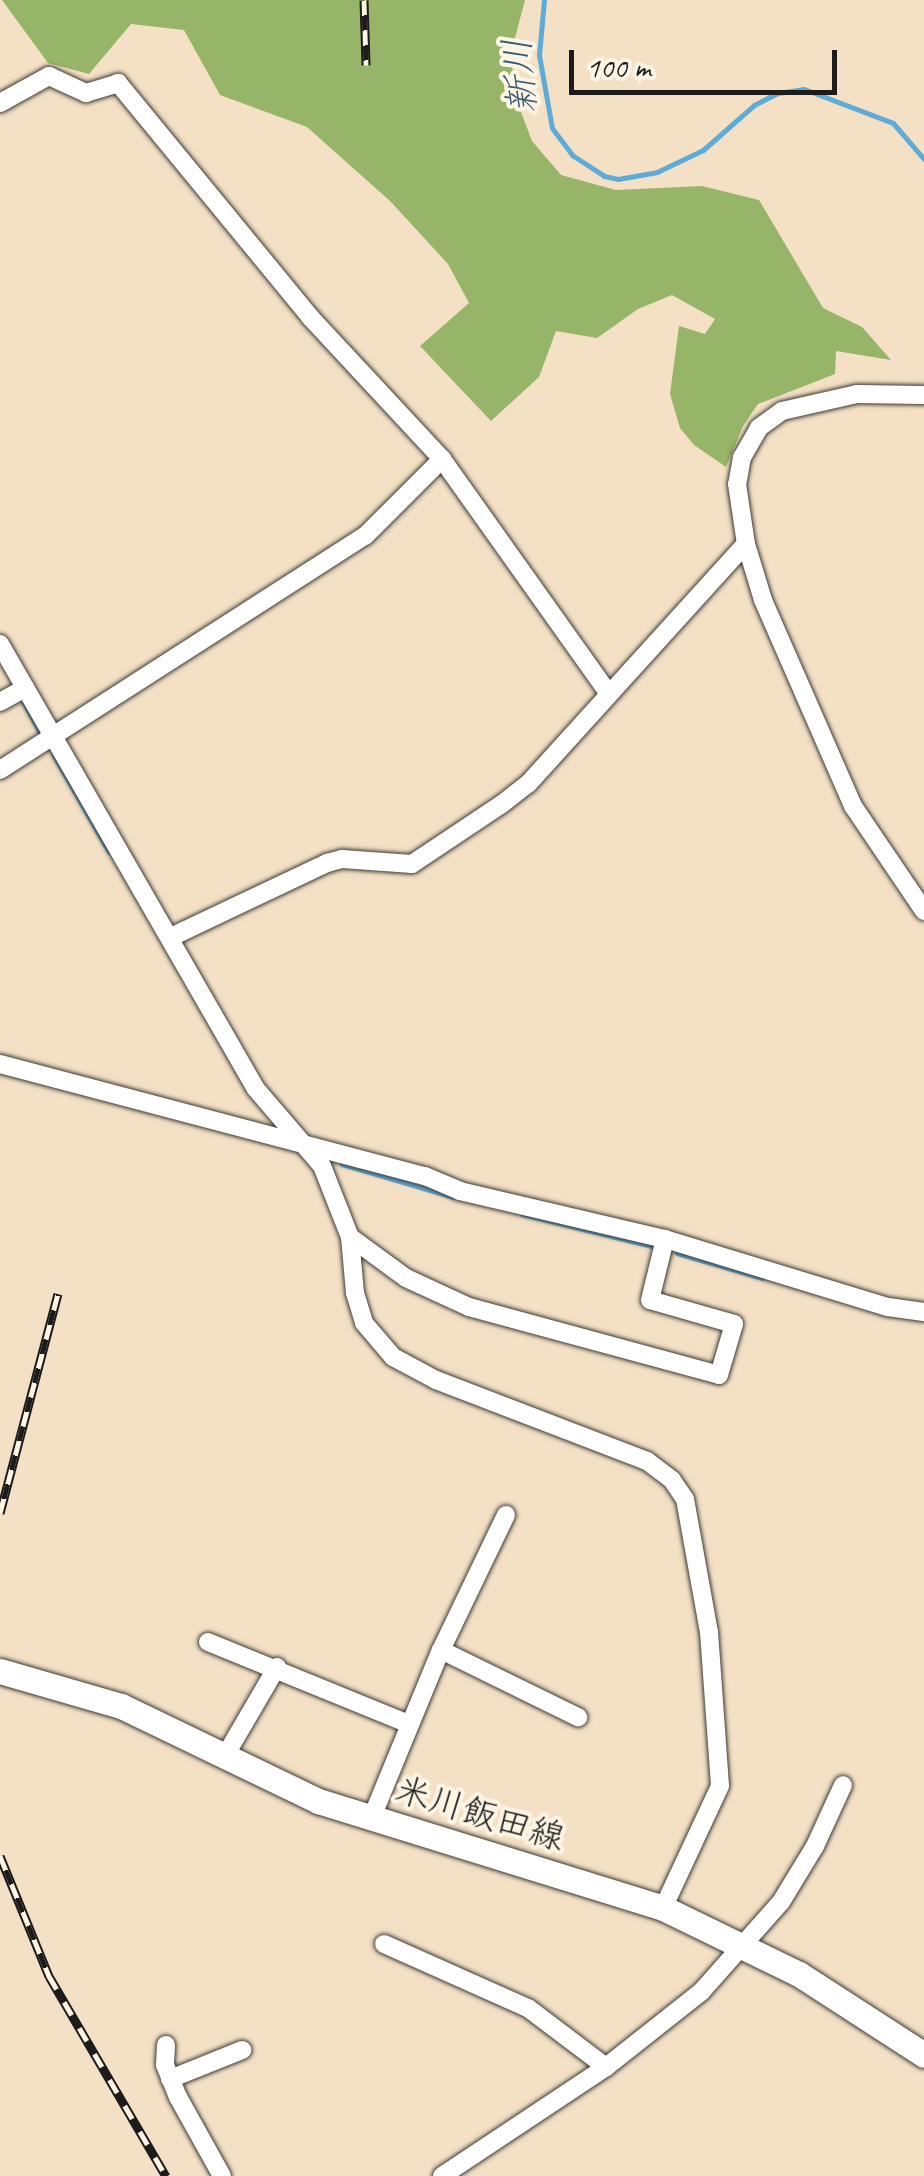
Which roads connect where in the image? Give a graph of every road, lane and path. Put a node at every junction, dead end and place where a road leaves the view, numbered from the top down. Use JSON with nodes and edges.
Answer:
{"nodes":[{"id":1,"x":0,"y":104,"type":"edge"},
{"id":2,"x":924,"y":395,"type":"edge"},
{"id":3,"x":442,"y":459,"type":"junction"},
{"id":4,"x":746,"y":544,"type":"junction"},
{"id":5,"x":0,"y":644,"type":"edge"},
{"id":6,"x":25,"y":688,"type":"junction"},
{"id":7,"x":608,"y":694,"type":"junction"},
{"id":8,"x":0,"y":702,"type":"edge"},
{"id":9,"x":54,"y":736,"type":"junction"},
{"id":10,"x":0,"y":770,"type":"edge"},
{"id":11,"x":924,"y":911,"type":"edge"},
{"id":12,"x":171,"y":937,"type":"junction"},
{"id":13,"x":0,"y":1064,"type":"edge"},
{"id":14,"x":297,"y":1142,"type":"junction"},
{"id":15,"x":350,"y":1237,"type":"junction"},
{"id":16,"x":666,"y":1239,"type":"junction"},
{"id":17,"x":924,"y":1312,"type":"edge"},
{"id":18,"x":506,"y":1515,"type":"dead end"},
{"id":19,"x":208,"y":1642,"type":"dead end"},
{"id":20,"x":441,"y":1650,"type":"junction"},
{"id":21,"x":277,"y":1667,"type":"junction"},
{"id":22,"x":0,"y":1671,"type":"edge"},
{"id":23,"x":578,"y":1717,"type":"dead end"},
{"id":24,"x":408,"y":1724,"type":"junction"},
{"id":25,"x":225,"y":1756,"type":"junction"},
{"id":26,"x":843,"y":1785,"type":"dead end"},
{"id":27,"x":372,"y":1818,"type":"junction"},
{"id":28,"x":663,"y":1908,"type":"junction"},
{"id":29,"x":384,"y":1944,"type":"dead end"},
{"id":30,"x":746,"y":1946,"type":"junction"},
{"id":31,"x":166,"y":2046,"type":"dead end"},
{"id":32,"x":242,"y":2050,"type":"dead end"},
{"id":33,"x":924,"y":2055,"type":"edge"},
{"id":34,"x":606,"y":2067,"type":"junction"},
{"id":35,"x":170,"y":2079,"type":"junction"},
{"id":36,"x":222,"y":2176,"type":"edge"},
{"id":37,"x":442,"y":2176,"type":"edge"}],
"edges":[{"from":1,"to":3,"type":"street"},
{"from":2,"to":4,"type":"street"},
{"from":3,"to":7,"type":"street"},
{"from":3,"to":9,"type":"street"},
{"from":4,"to":7,"type":"street"},
{"from":4,"to":11,"type":"street"},
{"from":5,"to":6,"type":"street"},
{"from":6,"to":8,"type":"street"},
{"from":6,"to":9,"type":"street"},
{"from":7,"to":12,"type":"street"},
{"from":9,"to":10,"type":"street"},
{"from":9,"to":12,"type":"street"},
{"from":12,"to":14,"type":"street"},
{"from":13,"to":14,"type":"street"},
{"from":14,"to":15,"type":"street"},
{"from":14,"to":16,"type":"street"},
{"from":15,"to":16,"type":"street"},
{"from":15,"to":28,"type":"street"},
{"from":16,"to":17,"type":"street"},
{"from":18,"to":20,"type":"street"},
{"from":19,"to":21,"type":"street"},
{"from":20,"to":23,"type":"street"},
{"from":20,"to":24,"type":"street"},
{"from":21,"to":24,"type":"street"},
{"from":21,"to":25,"type":"street"},
{"from":22,"to":25,"type":"main road","name":"米川飯田線"},
{"from":24,"to":27,"type":"street"},
{"from":25,"to":27,"type":"main road","name":"米川飯田線"},
{"from":26,"to":30,"type":"street"},
{"from":27,"to":28,"type":"main road","name":"米川飯田線"},
{"from":28,"to":30,"type":"main road","name":"米川飯田線"},
{"from":29,"to":34,"type":"street"},
{"from":30,"to":33,"type":"main road","name":"米川飯田線"},
{"from":30,"to":34,"type":"street"},
{"from":31,"to":35,"type":"street"},
{"from":32,"to":35,"type":"street"},
{"from":34,"to":37,"type":"street"},
{"from":35,"to":36,"type":"street"}]}
